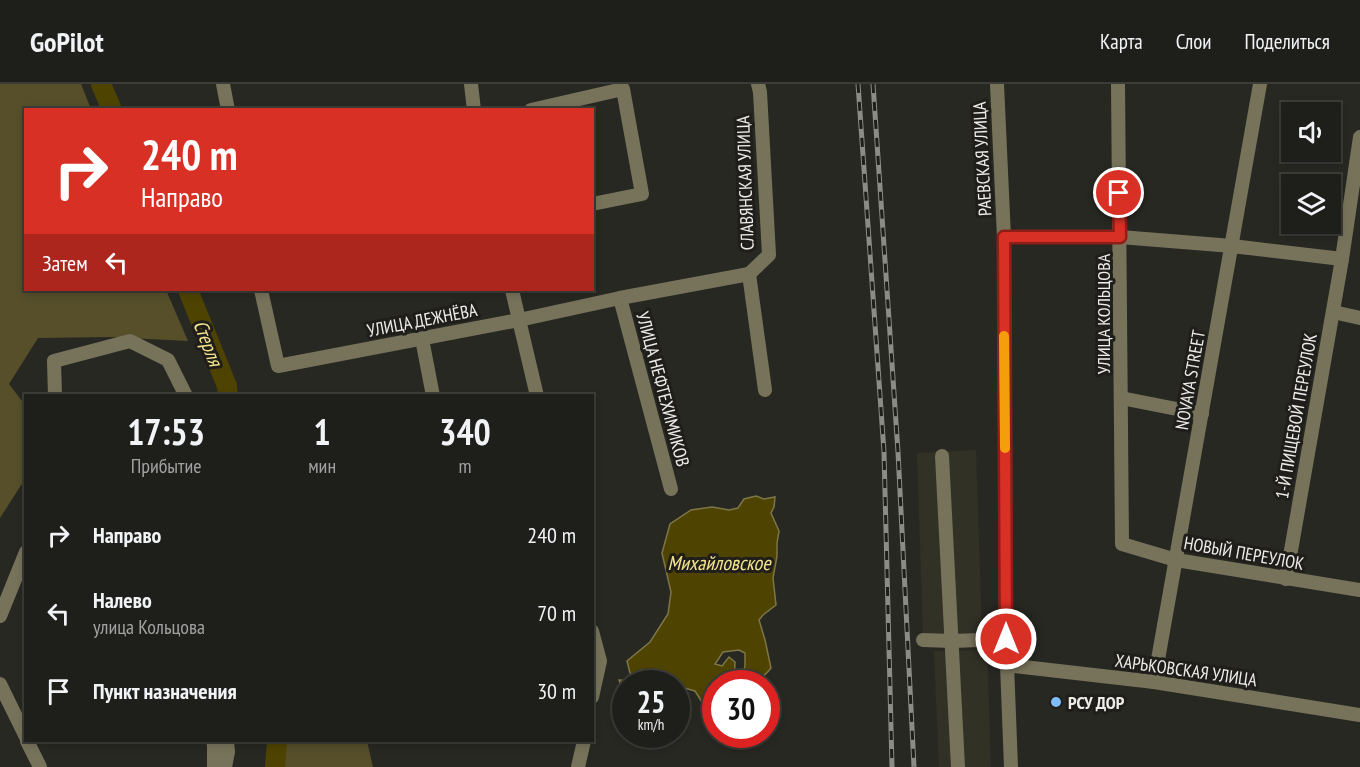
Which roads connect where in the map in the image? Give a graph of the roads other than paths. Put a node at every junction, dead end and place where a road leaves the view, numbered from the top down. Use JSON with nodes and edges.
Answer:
{"nodes":[{"id":1,"x":223,"y":84,"type":"edge"},
{"id":2,"x":471,"y":84,"type":"edge"},
{"id":3,"x":758,"y":84,"type":"edge"},
{"id":4,"x":997,"y":84,"type":"edge"},
{"id":5,"x":1118,"y":84,"type":"edge"},
{"id":6,"x":1260,"y":84,"type":"edge"},
{"id":7,"x":228,"y":108,"type":"edge"},
{"id":8,"x":474,"y":108,"type":"edge"},
{"id":9,"x":540,"y":108,"type":"edge"},
{"id":10,"x":1360,"y":137,"type":"edge"},
{"id":11,"x":594,"y":204,"type":"edge"},
{"id":12,"x":1004,"y":237,"type":"junction"},
{"id":13,"x":1120,"y":237,"type":"junction"},
{"id":14,"x":1232,"y":246,"type":"junction"},
{"id":15,"x":1342,"y":259,"type":"junction"},
{"id":16,"x":749,"y":274,"type":"junction"},
{"id":17,"x":261,"y":291,"type":"edge"},
{"id":18,"x":512,"y":291,"type":"edge"},
{"id":19,"x":620,"y":298,"type":"junction"},
{"id":20,"x":1333,"y":312,"type":"junction"},
{"id":21,"x":1360,"y":318,"type":"edge"},
{"id":22,"x":519,"y":320,"type":"junction"},
{"id":23,"x":422,"y":339,"type":"junction"},
{"id":24,"x":765,"y":390,"type":"dead end"},
{"id":25,"x":55,"y":394,"type":"edge"},
{"id":26,"x":185,"y":394,"type":"edge"},
{"id":27,"x":433,"y":394,"type":"edge"},
{"id":28,"x":537,"y":394,"type":"edge"},
{"id":29,"x":1121,"y":398,"type":"junction"},
{"id":30,"x":1202,"y":414,"type":"junction"},
{"id":31,"x":942,"y":456,"type":"dead end"},
{"id":32,"x":671,"y":489,"type":"dead end"},
{"id":33,"x":1122,"y":544,"type":"joint"},
{"id":34,"x":24,"y":555,"type":"edge"},
{"id":35,"x":1176,"y":560,"type":"junction"},
{"id":36,"x":1286,"y":579,"type":"junction"},
{"id":37,"x":1360,"y":591,"type":"edge"},
{"id":38,"x":0,"y":615,"type":"edge"},
{"id":39,"x":594,"y":638,"type":"edge"},
{"id":40,"x":1006,"y":639,"type":"junction"},
{"id":41,"x":923,"y":640,"type":"dead end"},
{"id":42,"x":952,"y":641,"type":"junction"},
{"id":43,"x":1006,"y":665,"type":"junction"},
{"id":44,"x":1154,"y":682,"type":"junction"},
{"id":45,"x":0,"y":684,"type":"edge"},
{"id":46,"x":594,"y":688,"type":"edge"},
{"id":47,"x":1360,"y":715,"type":"edge"},
{"id":48,"x":24,"y":735,"type":"edge"},
{"id":49,"x":28,"y":742,"type":"edge"},
{"id":50,"x":213,"y":742,"type":"edge"},
{"id":51,"x":227,"y":742,"type":"edge"},
{"id":52,"x":584,"y":742,"type":"edge"},
{"id":53,"x":40,"y":767,"type":"edge"},
{"id":54,"x":214,"y":767,"type":"edge"},
{"id":55,"x":225,"y":767,"type":"edge"},
{"id":56,"x":578,"y":767,"type":"edge"},
{"id":57,"x":958,"y":767,"type":"edge"},
{"id":58,"x":1011,"y":767,"type":"edge"}],
"edges":[{"from":1,"to":7,"type":"street"},
{"from":2,"to":8,"type":"street"},
{"from":3,"to":16,"type":"street","name":"СЛАВЯНСКАЯ УЛИЦА"},
{"from":4,"to":12,"type":"street","name":"РАЕВСКАЯ УЛИЦА"},
{"from":5,"to":13,"type":"street","name":"УЛИЦА КОЛЬЦОВА"},
{"from":6,"to":14,"type":"street","name":"NOVAYA STREET"},
{"from":9,"to":11,"type":"street"},
{"from":10,"to":15,"type":"street","name":"1-Й ПИЩЕВОЙ ПЕРЕУЛОК"},
{"from":12,"to":13,"type":"street"},
{"from":12,"to":40,"type":"street","name":"РАЕВСКАЯ УЛИЦА"},
{"from":13,"to":14,"type":"street"},
{"from":13,"to":29,"type":"street","name":"УЛИЦА КОЛЬЦОВА"},
{"from":14,"to":15,"type":"street"},
{"from":14,"to":30,"type":"street","name":"NOVAYA STREET"},
{"from":15,"to":20,"type":"street","name":"1-Й ПИЩЕВОЙ ПЕРЕУЛОК"},
{"from":16,"to":19,"type":"street","name":"УЛИЦА ДЕЖНЁВА"},
{"from":16,"to":24,"type":"street"},
{"from":17,"to":23,"type":"street","name":"УЛИЦА ДЕЖНЁВА"},
{"from":18,"to":22,"type":"street"},
{"from":19,"to":22,"type":"street","name":"УЛИЦА ДЕЖНЁВА"},
{"from":19,"to":32,"type":"street","name":"УЛИЦА НЕФТЕХИМИКОВ"},
{"from":20,"to":21,"type":"street"},
{"from":20,"to":36,"type":"street","name":"1-Й ПИЩЕВОЙ ПЕРЕУЛОК"},
{"from":22,"to":23,"type":"street","name":"УЛИЦА ДЕЖНЁВА"},
{"from":22,"to":28,"type":"street"},
{"from":23,"to":27,"type":"street"},
{"from":25,"to":26,"type":"street"},
{"from":29,"to":30,"type":"street"},
{"from":29,"to":33,"type":"street","name":"УЛИЦА КОЛЬЦОВА"},
{"from":30,"to":35,"type":"street","name":"NOVAYA STREET"},
{"from":31,"to":42,"type":"street"},
{"from":33,"to":35,"type":"street","name":"НОВЫЙ ПЕРЕУЛОК"},
{"from":34,"to":38,"type":"street"},
{"from":35,"to":36,"type":"street","name":"НОВЫЙ ПЕРЕУЛОК"},
{"from":35,"to":44,"type":"street","name":"NOVAYA STREET"},
{"from":36,"to":37,"type":"street","name":"НОВЫЙ ПЕРЕУЛОК"},
{"from":39,"to":46,"type":"street"},
{"from":40,"to":42,"type":"street"},
{"from":40,"to":43,"type":"street","name":"РАЕВСКАЯ УЛИЦА"},
{"from":41,"to":42,"type":"street"},
{"from":42,"to":57,"type":"street"},
{"from":43,"to":44,"type":"street","name":"ХАРЬКОВСКАЯ УЛИЦА"},
{"from":43,"to":58,"type":"street","name":"РАЕВСКАЯ УЛИЦА"},
{"from":44,"to":47,"type":"street","name":"ХАРЬКОВСКАЯ УЛИЦА"},
{"from":45,"to":48,"type":"street"},
{"from":49,"to":53,"type":"street"},
{"from":50,"to":54,"type":"street"},
{"from":51,"to":55,"type":"street"},
{"from":52,"to":56,"type":"street"}]}
